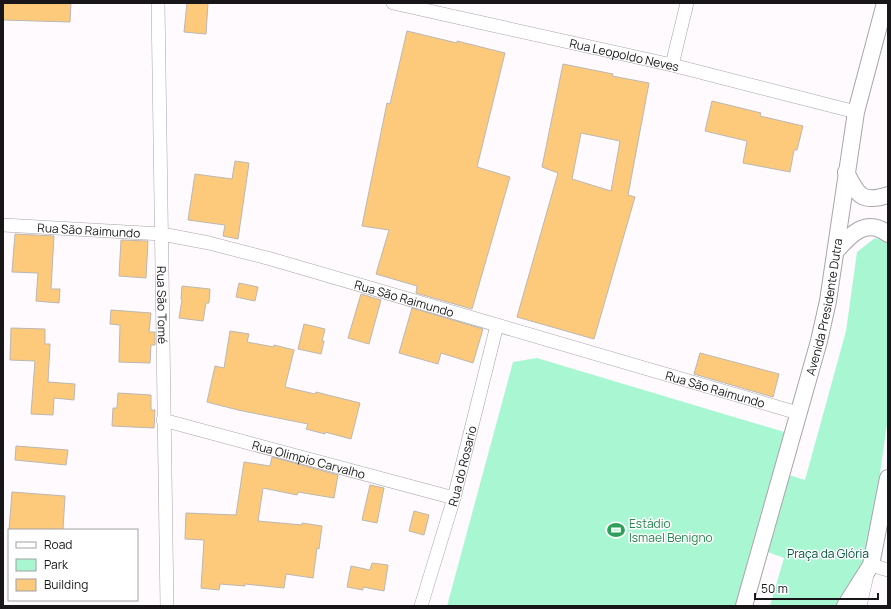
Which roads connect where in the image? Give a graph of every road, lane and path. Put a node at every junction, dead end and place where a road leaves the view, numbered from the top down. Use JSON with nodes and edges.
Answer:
{"nodes":[{"id":1,"x":158,"y":3,"type":"edge"},
{"id":2,"x":392,"y":3,"type":"edge"},
{"id":3,"x":687,"y":3,"type":"edge"},
{"id":4,"x":885,"y":3,"type":"edge"},
{"id":5,"x":423,"y":6,"type":"edge"},
{"id":6,"x":672,"y":65,"type":"junction"},
{"id":7,"x":856,"y":112,"type":"junction"},
{"id":8,"x":846,"y":172,"type":"junction"},
{"id":9,"x":888,"y":195,"type":"edge"},
{"id":10,"x":3,"y":225,"type":"edge"},
{"id":11,"x":162,"y":234,"type":"junction"},
{"id":12,"x":888,"y":234,"type":"edge"},
{"id":13,"x":836,"y":251,"type":"junction"},
{"id":14,"x":497,"y":324,"type":"junction"},
{"id":15,"x":798,"y":413,"type":"junction"},
{"id":16,"x":163,"y":420,"type":"junction"},
{"id":17,"x":888,"y":478,"type":"edge"},
{"id":18,"x":454,"y":498,"type":"junction"},
{"id":19,"x":870,"y":568,"type":"junction"},
{"id":20,"x":888,"y":570,"type":"edge"},
{"id":21,"x":167,"y":606,"type":"edge"},
{"id":22,"x":421,"y":606,"type":"edge"},
{"id":23,"x":744,"y":606,"type":"edge"},
{"id":24,"x":845,"y":606,"type":"edge"},
{"id":25,"x":860,"y":606,"type":"edge"}],
"edges":[{"from":1,"to":11,"type":"street","name":"Rua São Tomé"},
{"from":2,"to":5,"type":"street","name":"Rua Leopoldo Neves"},
{"from":3,"to":6,"type":"street"},
{"from":4,"to":7,"type":"street","name":"Avenida Presidente Dutra"},
{"from":5,"to":6,"type":"street","name":"Rua Leopoldo Neves"},
{"from":6,"to":7,"type":"street","name":"Rua Leopoldo Neves"},
{"from":7,"to":8,"type":"street","name":"Avenida Presidente Dutra"},
{"from":8,"to":9,"type":"street"},
{"from":8,"to":13,"type":"street","name":"Avenida Presidente Dutra"},
{"from":10,"to":11,"type":"street","name":"Rua São Raimundo"},
{"from":11,"to":14,"type":"street","name":"Rua São Raimundo"},
{"from":11,"to":16,"type":"street","name":"Rua São Tomé"},
{"from":12,"to":13,"type":"street"},
{"from":13,"to":15,"type":"street","name":"Avenida Presidente Dutra"},
{"from":14,"to":15,"type":"street","name":"Rua São Raimundo"},
{"from":14,"to":18,"type":"street","name":"Rua do Rosario"},
{"from":15,"to":23,"type":"street","name":"Avenida Presidente Dutra"},
{"from":16,"to":18,"type":"street","name":"Rua Olimpio Carvalho"},
{"from":16,"to":21,"type":"street","name":"Rua São Tomé"},
{"from":17,"to":19,"type":"street"},
{"from":18,"to":22,"type":"street","name":"Rua do Rosario"},
{"from":19,"to":20,"type":"street"},
{"from":19,"to":24,"type":"street"},
{"from":19,"to":25,"type":"street"}]}
